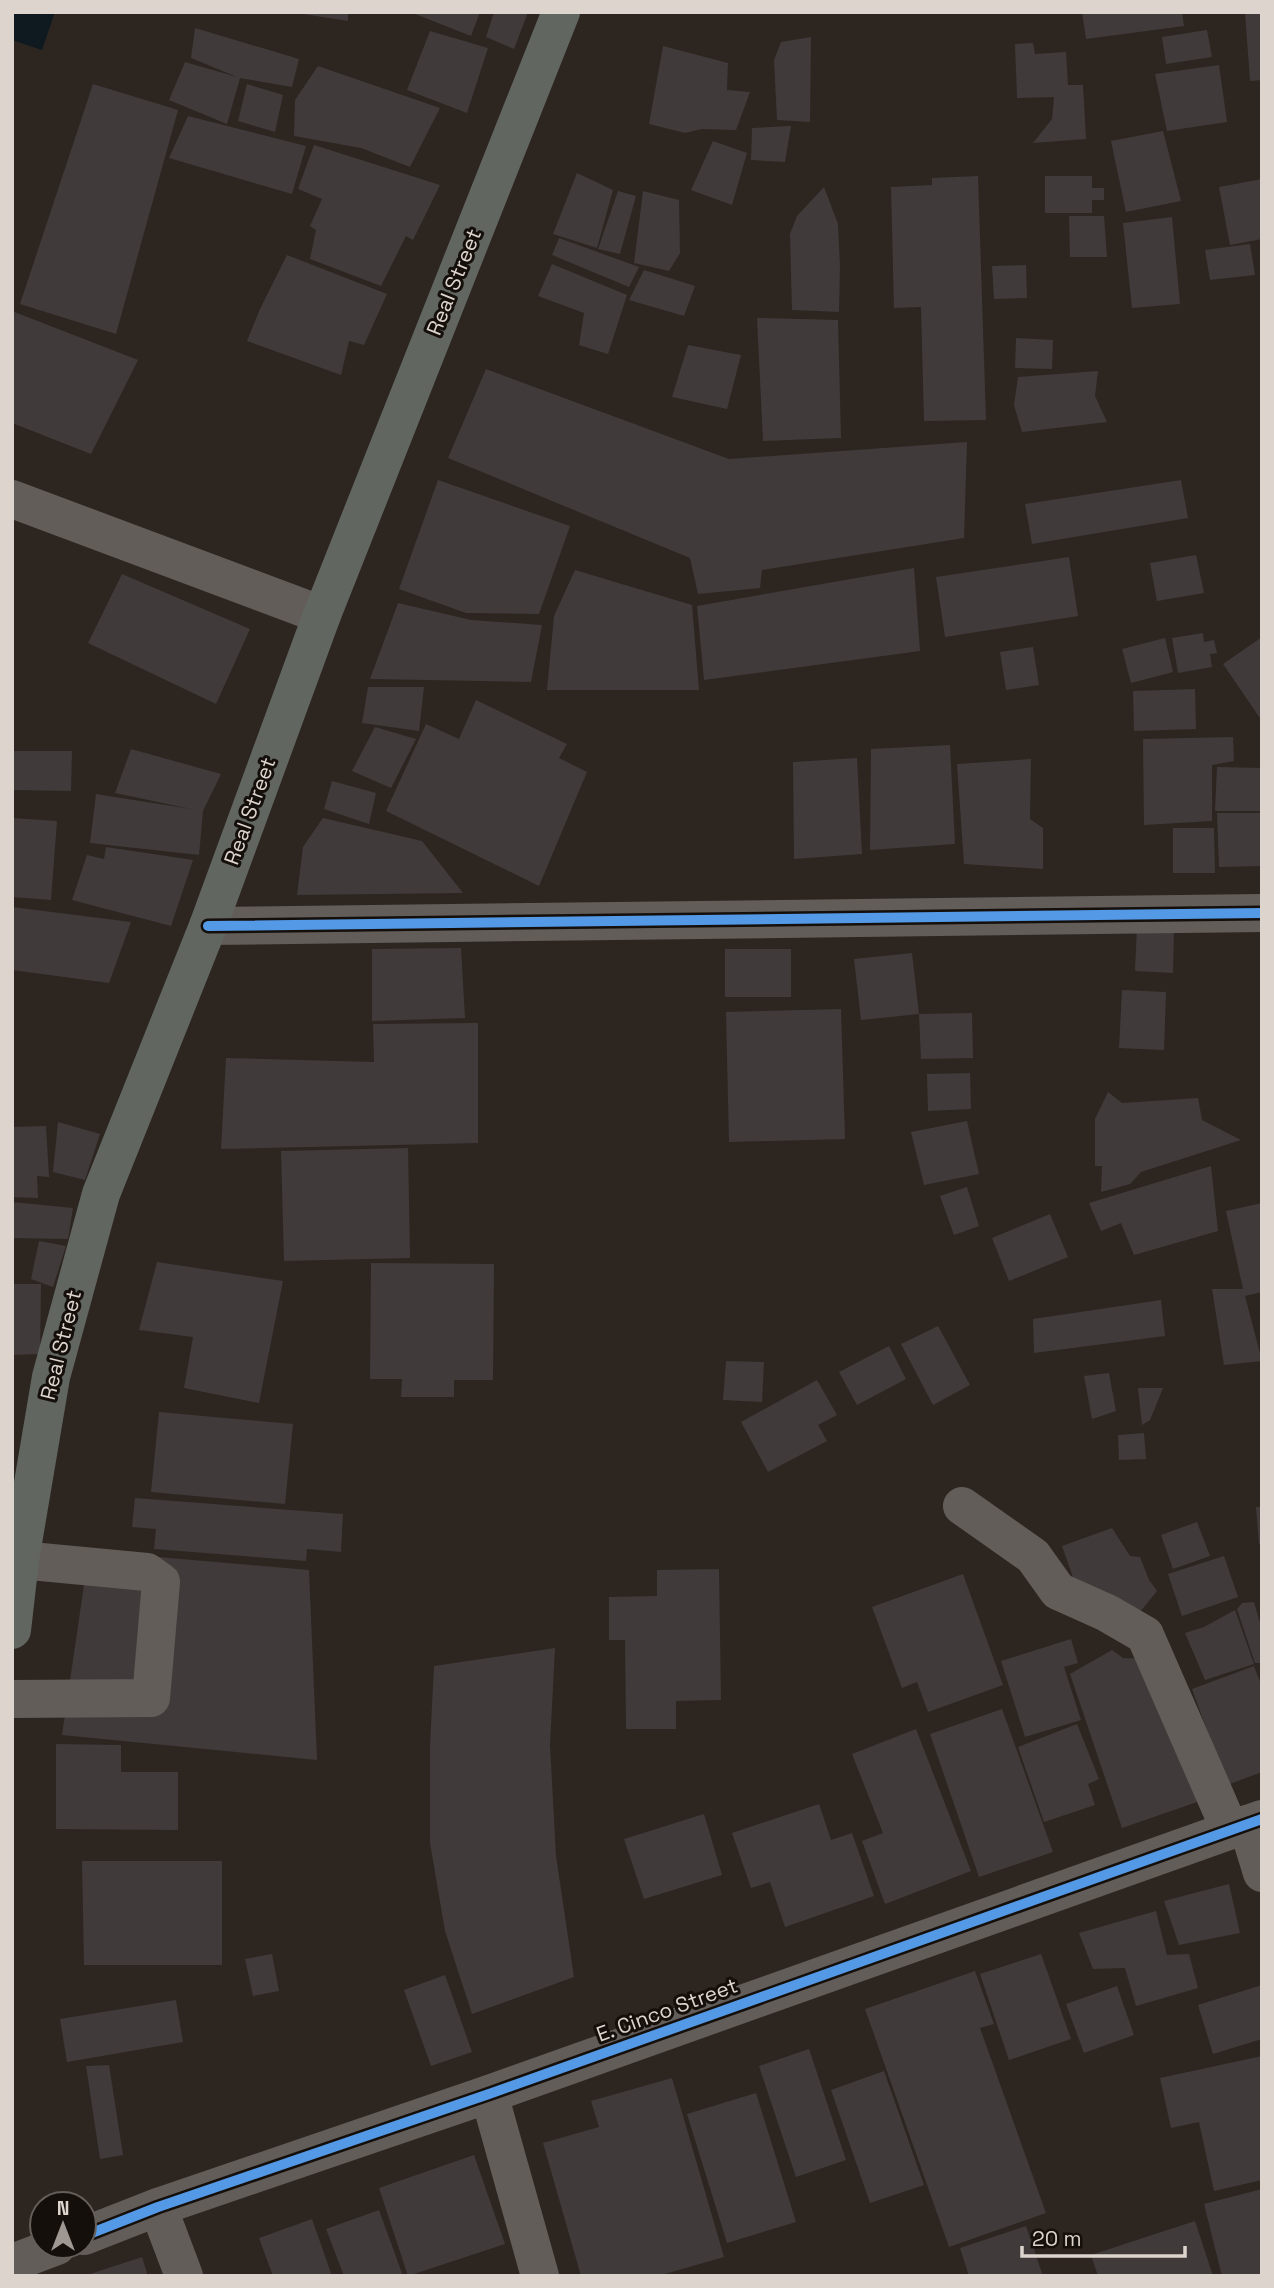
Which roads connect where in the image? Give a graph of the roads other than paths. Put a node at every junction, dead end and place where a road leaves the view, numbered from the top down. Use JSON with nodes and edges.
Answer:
{"nodes":[{"id":1,"x":561,"y":12,"type":"edge"},
{"id":2,"x":12,"y":499,"type":"edge"},
{"id":3,"x":322,"y":615,"type":"junction"},
{"id":4,"x":1262,"y":913,"type":"edge"},
{"id":5,"x":208,"y":926,"type":"junction"},
{"id":6,"x":962,"y":1506,"type":"dead end"},
{"id":7,"x":20,"y":1560,"type":"junction"},
{"id":8,"x":12,"y":1630,"type":"edge"},
{"id":9,"x":12,"y":1699,"type":"edge"},
{"id":10,"x":1246,"y":1824,"type":"edge"},
{"id":11,"x":1262,"y":1873,"type":"edge"},
{"id":12,"x":489,"y":2094,"type":"junction"},
{"id":13,"x":158,"y":2207,"type":"junction"},
{"id":14,"x":98,"y":2231,"type":"edge"},
{"id":15,"x":184,"y":2276,"type":"edge"},
{"id":16,"x":540,"y":2276,"type":"edge"}],
"edges":[{"from":1,"to":3,"type":"main road","name":"Real Street"},
{"from":2,"to":3,"type":"street"},
{"from":3,"to":5,"type":"main road","name":"Real Street"},
{"from":4,"to":5,"type":"street"},
{"from":5,"to":7,"type":"main road","name":"Real Street"},
{"from":6,"to":10,"type":"street"},
{"from":7,"to":8,"type":"main road","name":"Real Street"},
{"from":7,"to":9,"type":"street"},
{"from":10,"to":11,"type":"street"},
{"from":10,"to":12,"type":"street","name":"E. Cinco Street"},
{"from":12,"to":13,"type":"street","name":"E. Cinco Street"},
{"from":12,"to":16,"type":"street"},
{"from":13,"to":14,"type":"street","name":"E. Cinco Street"},
{"from":13,"to":15,"type":"street"}]}
